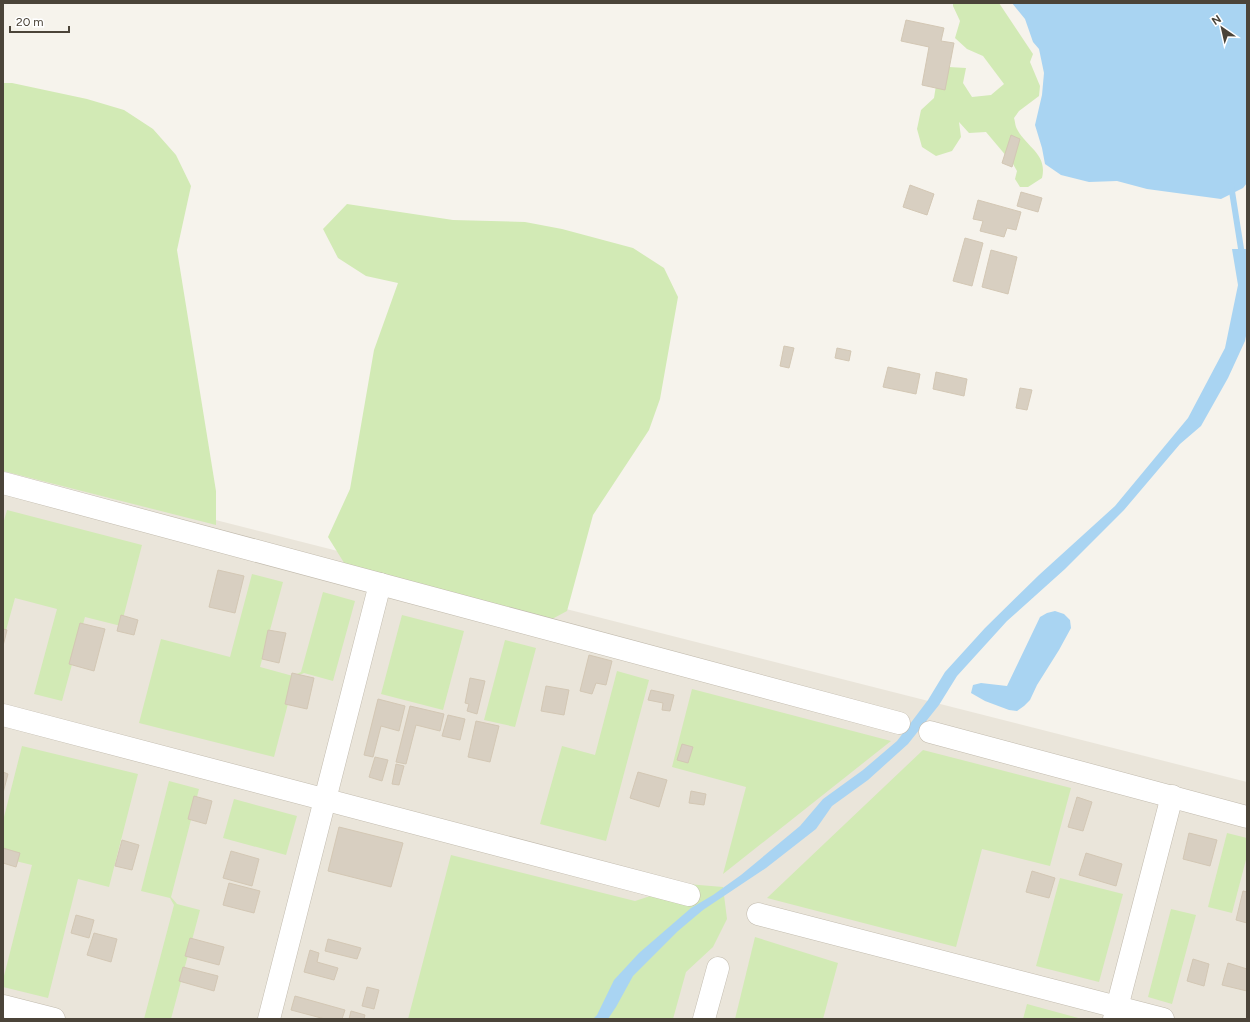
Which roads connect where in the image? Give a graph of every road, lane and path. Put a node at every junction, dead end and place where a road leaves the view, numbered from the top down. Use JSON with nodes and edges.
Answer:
{"nodes":[{"id":1,"x":3,"y":483,"type":"edge"},
{"id":2,"x":380,"y":584,"type":"junction"},
{"id":3,"x":3,"y":715,"type":"edge"},
{"id":4,"x":899,"y":723,"type":"dead end"},
{"id":5,"x":930,"y":732,"type":"dead end"},
{"id":6,"x":1172,"y":796,"type":"junction"},
{"id":7,"x":325,"y":799,"type":"junction"},
{"id":8,"x":1247,"y":817,"type":"edge"},
{"id":9,"x":689,"y":895,"type":"dead end"},
{"id":10,"x":758,"y":914,"type":"dead end"},
{"id":11,"x":718,"y":968,"type":"dead end"},
{"id":12,"x":3,"y":1006,"type":"edge"},
{"id":13,"x":1115,"y":1013,"type":"edge"},
{"id":14,"x":54,"y":1019,"type":"edge"},
{"id":15,"x":269,"y":1019,"type":"edge"},
{"id":16,"x":704,"y":1019,"type":"edge"},
{"id":17,"x":1163,"y":1019,"type":"edge"}],
"edges":[{"from":1,"to":2,"type":"street"},
{"from":2,"to":4,"type":"street"},
{"from":2,"to":7,"type":"street"},
{"from":3,"to":7,"type":"street"},
{"from":5,"to":6,"type":"street"},
{"from":6,"to":8,"type":"street"},
{"from":6,"to":13,"type":"street"},
{"from":7,"to":9,"type":"street"},
{"from":7,"to":15,"type":"street"},
{"from":10,"to":13,"type":"street"},
{"from":11,"to":16,"type":"street"},
{"from":12,"to":14,"type":"street"},
{"from":13,"to":17,"type":"street"}]}
